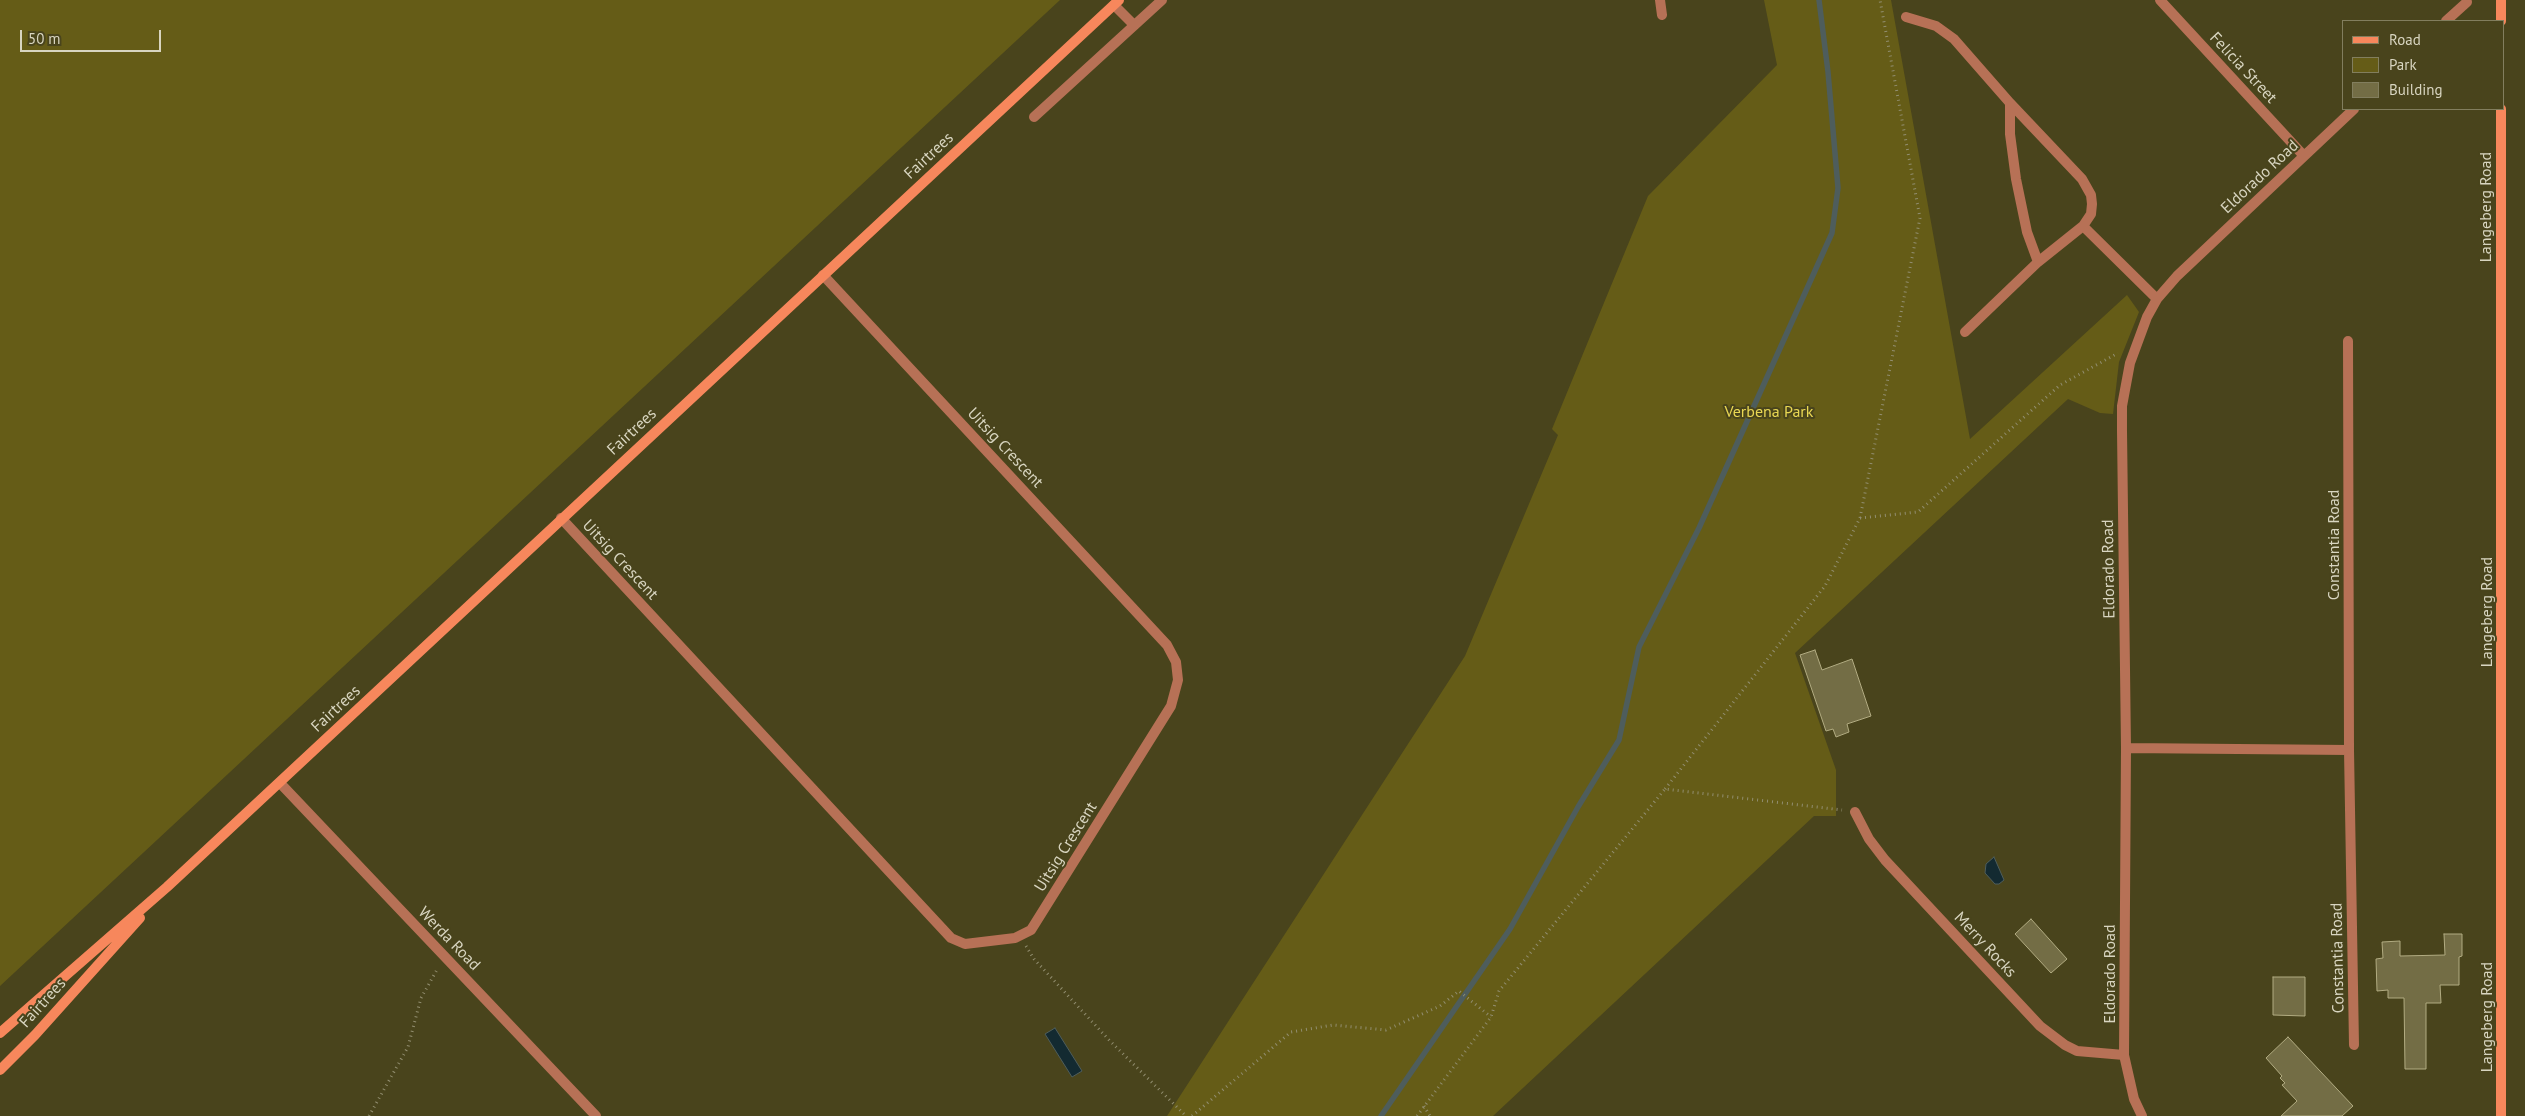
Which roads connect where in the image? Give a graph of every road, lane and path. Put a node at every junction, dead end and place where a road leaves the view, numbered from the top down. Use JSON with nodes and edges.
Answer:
{"nodes":[{"id":1,"x":1162,"y":0,"type":"edge"},
{"id":2,"x":1660,"y":0,"type":"edge"},
{"id":3,"x":1880,"y":0,"type":"edge"},
{"id":4,"x":2160,"y":0,"type":"edge"},
{"id":5,"x":2501,"y":0,"type":"edge"},
{"id":6,"x":1116,"y":2,"type":"edge"},
{"id":7,"x":2467,"y":2,"type":"dead end"},
{"id":8,"x":1662,"y":15,"type":"dead end"},
{"id":9,"x":1906,"y":17,"type":"dead end"},
{"id":10,"x":2447,"y":20,"type":"edge"},
{"id":11,"x":2501,"y":20,"type":"edge"},
{"id":12,"x":1134,"y":25,"type":"junction"},
{"id":13,"x":2010,"y":103,"type":"junction"},
{"id":14,"x":2353,"y":110,"type":"edge"},
{"id":15,"x":2501,"y":110,"type":"edge"},
{"id":16,"x":1034,"y":118,"type":"dead end"},
{"id":17,"x":2304,"y":156,"type":"junction"},
{"id":18,"x":2083,"y":226,"type":"junction"},
{"id":19,"x":2038,"y":262,"type":"junction"},
{"id":20,"x":823,"y":275,"type":"junction"},
{"id":21,"x":2156,"y":299,"type":"junction"},
{"id":22,"x":1965,"y":332,"type":"dead end"},
{"id":23,"x":2348,"y":341,"type":"dead end"},
{"id":24,"x":2136,"y":343,"type":"junction"},
{"id":25,"x":561,"y":518,"type":"junction"},
{"id":26,"x":1860,"y":518,"type":"junction"},
{"id":27,"x":2126,"y":748,"type":"junction"},
{"id":28,"x":2349,"y":750,"type":"junction"},
{"id":29,"x":280,"y":783,"type":"junction"},
{"id":30,"x":1665,"y":789,"type":"junction"},
{"id":31,"x":1855,"y":812,"type":"joint"},
{"id":32,"x":167,"y":888,"type":"junction"},
{"id":33,"x":1020,"y":937,"type":"junction"},
{"id":34,"x":446,"y":958,"type":"junction"},
{"id":35,"x":1491,"y":1017,"type":"junction"},
{"id":36,"x":0,"y":1033,"type":"edge"},
{"id":37,"x":2354,"y":1045,"type":"dead end"},
{"id":38,"x":2124,"y":1055,"type":"junction"},
{"id":39,"x":0,"y":1070,"type":"edge"},
{"id":40,"x":1424,"y":1106,"type":"junction"},
{"id":41,"x":369,"y":1116,"type":"edge"},
{"id":42,"x":596,"y":1116,"type":"edge"},
{"id":43,"x":1186,"y":1116,"type":"edge"},
{"id":44,"x":1192,"y":1116,"type":"edge"},
{"id":45,"x":1417,"y":1116,"type":"edge"},
{"id":46,"x":1430,"y":1116,"type":"edge"},
{"id":47,"x":2142,"y":1116,"type":"edge"},
{"id":48,"x":2501,"y":1116,"type":"edge"}],
"edges":[{"from":1,"to":12,"type":"street"},
{"from":2,"to":8,"type":"street"},
{"from":3,"to":26,"type":"path"},
{"from":4,"to":17,"type":"street","name":"Felicia Street"},
{"from":5,"to":11,"type":"main road"},
{"from":6,"to":12,"type":"street"},
{"from":6,"to":20,"type":"main road","name":"Fairtrees"},
{"from":7,"to":10,"type":"street"},
{"from":9,"to":13,"type":"street"},
{"from":12,"to":16,"type":"street"},
{"from":13,"to":18,"type":"street"},
{"from":13,"to":19,"type":"street"},
{"from":14,"to":17,"type":"street","name":"Eldorado Road"},
{"from":15,"to":48,"type":"main road","name":"Langeberg Road"},
{"from":17,"to":21,"type":"street","name":"Eldorado Road"},
{"from":18,"to":19,"type":"street"},
{"from":18,"to":21,"type":"street"},
{"from":19,"to":22,"type":"street"},
{"from":20,"to":25,"type":"main road","name":"Fairtrees"},
{"from":20,"to":33,"type":"street","name":"Uitsig Crescent"},
{"from":21,"to":24,"type":"street","name":"Eldorado Road"},
{"from":23,"to":28,"type":"street","name":"Constantia Road"},
{"from":24,"to":26,"type":"path"},
{"from":24,"to":27,"type":"street","name":"Eldorado Road"},
{"from":25,"to":29,"type":"main road","name":"Fairtrees"},
{"from":25,"to":33,"type":"street","name":"Uitsig Crescent"},
{"from":26,"to":30,"type":"path"},
{"from":27,"to":28,"type":"street"},
{"from":27,"to":38,"type":"street","name":"Eldorado Road"},
{"from":28,"to":37,"type":"street","name":"Constantia Road"},
{"from":29,"to":32,"type":"main road","name":"Fairtrees"},
{"from":29,"to":34,"type":"street","name":"Werda Road"},
{"from":30,"to":31,"type":"path"},
{"from":30,"to":35,"type":"path"},
{"from":31,"to":38,"type":"street","name":"Merry Rocks"},
{"from":32,"to":36,"type":"main road","name":"Fairtrees"},
{"from":32,"to":39,"type":"main road","name":"Fairtrees"},
{"from":33,"to":43,"type":"path"},
{"from":34,"to":41,"type":"path"},
{"from":34,"to":42,"type":"street","name":"Werda Road"},
{"from":35,"to":40,"type":"path"},
{"from":35,"to":44,"type":"path"},
{"from":38,"to":47,"type":"street","name":"Eldorado Road"},
{"from":40,"to":45,"type":"path"},
{"from":40,"to":46,"type":"path"}]}
